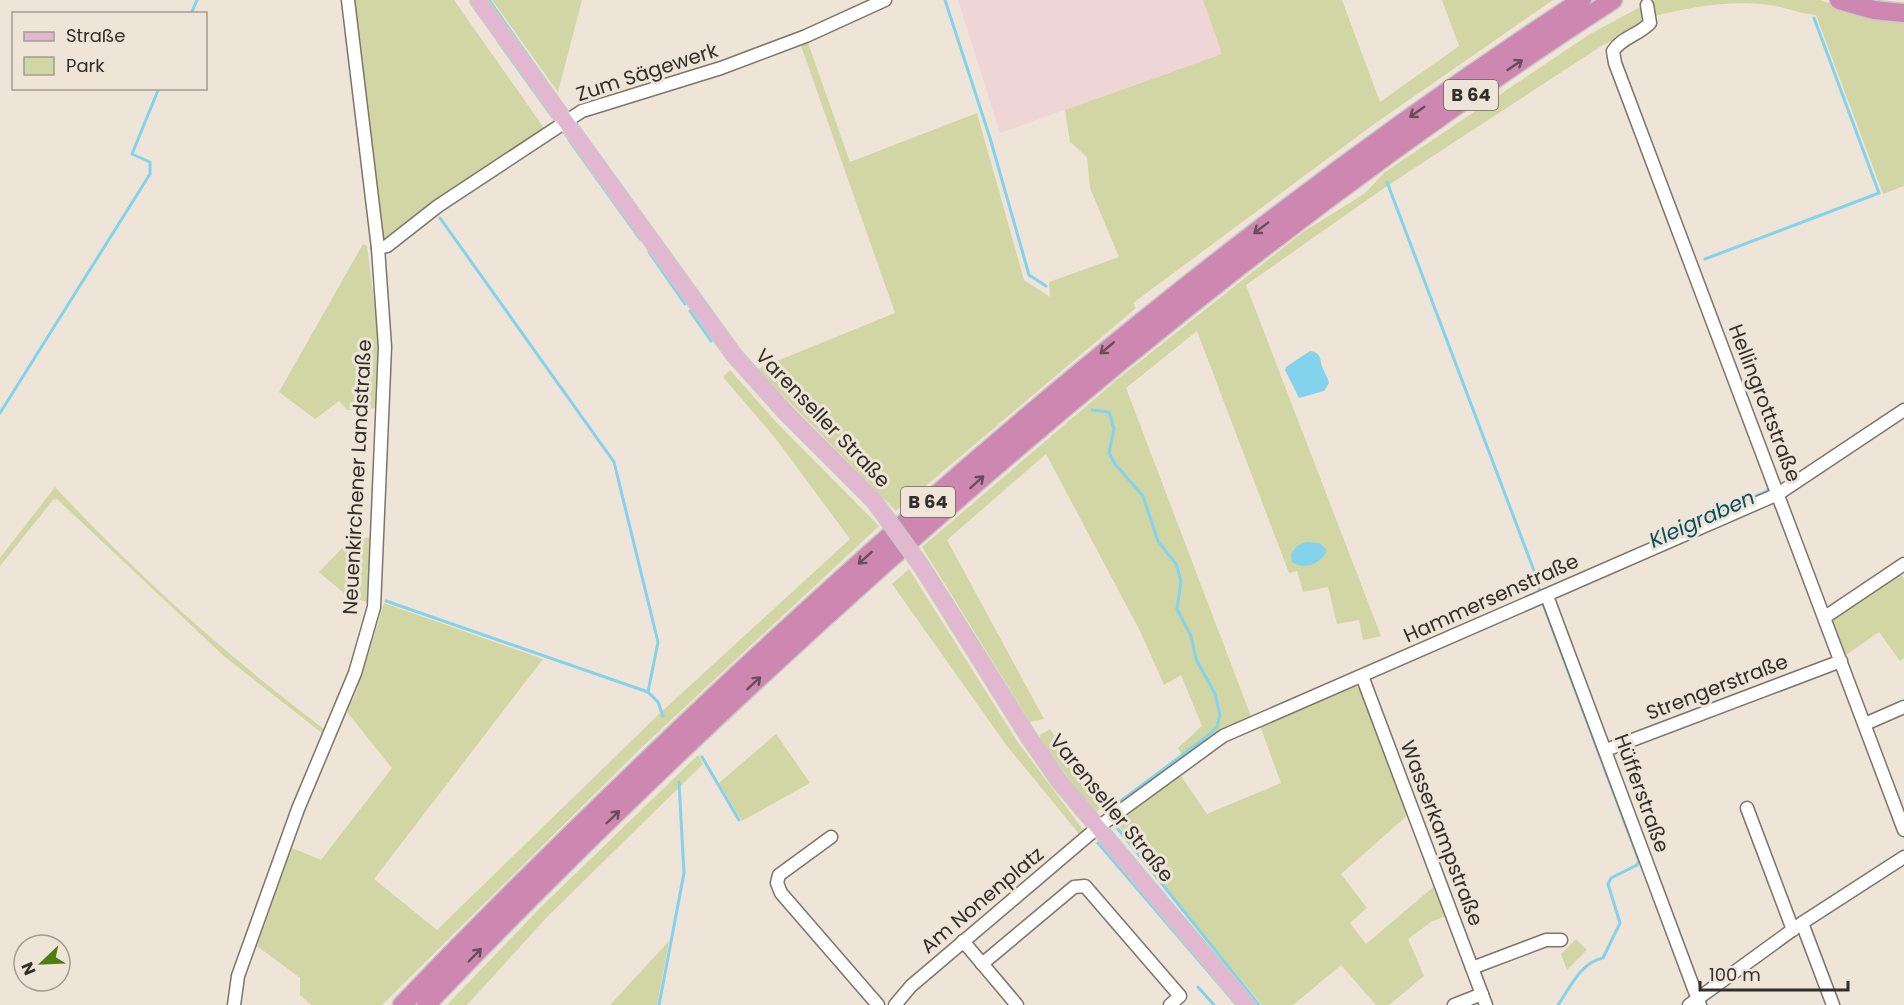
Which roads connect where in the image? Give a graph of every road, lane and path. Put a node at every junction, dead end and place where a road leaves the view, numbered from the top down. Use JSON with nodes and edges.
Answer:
{"nodes":[{"id":1,"x":348,"y":0,"type":"edge"},
{"id":2,"x":478,"y":0,"type":"edge"},
{"id":3,"x":885,"y":0,"type":"edge"},
{"id":4,"x":1613,"y":0,"type":"edge"},
{"id":5,"x":1839,"y":0,"type":"edge"},
{"id":6,"x":1638,"y":3,"type":"edge"},
{"id":7,"x":1590,"y":5,"type":"edge"},
{"id":8,"x":1904,"y":13,"type":"edge"},
{"id":9,"x":565,"y":123,"type":"junction"},
{"id":10,"x":378,"y":248,"type":"junction"},
{"id":11,"x":1904,"y":410,"type":"edge"},
{"id":12,"x":1778,"y":494,"type":"junction"},
{"id":13,"x":1904,"y":564,"type":"edge"},
{"id":14,"x":1547,"y":596,"type":"junction"},
{"id":15,"x":1825,"y":617,"type":"junction"},
{"id":16,"x":1841,"y":661,"type":"junction"},
{"id":17,"x":1362,"y":675,"type":"junction"},
{"id":18,"x":1904,"y":707,"type":"edge"},
{"id":19,"x":1865,"y":724,"type":"junction"},
{"id":20,"x":1606,"y":750,"type":"junction"},
{"id":21,"x":1747,"y":808,"type":"dead end"},
{"id":22,"x":1098,"y":828,"type":"junction"},
{"id":23,"x":1904,"y":830,"type":"edge"},
{"id":24,"x":831,"y":837,"type":"dead end"},
{"id":25,"x":1904,"y":857,"type":"edge"},
{"id":26,"x":1797,"y":927,"type":"junction"},
{"id":27,"x":1561,"y":940,"type":"dead end"},
{"id":28,"x":963,"y":941,"type":"junction"},
{"id":29,"x":982,"y":964,"type":"junction"},
{"id":30,"x":1472,"y":968,"type":"junction"},
{"id":31,"x":1484,"y":1000,"type":"edge"},
{"id":32,"x":1696,"y":1002,"type":"edge"},
{"id":33,"x":234,"y":1005,"type":"edge"},
{"id":34,"x":402,"y":1005,"type":"edge"},
{"id":35,"x":426,"y":1005,"type":"edge"},
{"id":36,"x":878,"y":1005,"type":"edge"},
{"id":37,"x":895,"y":1005,"type":"edge"},
{"id":38,"x":1017,"y":1005,"type":"edge"},
{"id":39,"x":1170,"y":1005,"type":"edge"},
{"id":40,"x":1247,"y":1005,"type":"edge"},
{"id":41,"x":1454,"y":1005,"type":"edge"},
{"id":42,"x":1833,"y":1005,"type":"edge"}],
"edges":[{"from":1,"to":10,"type":"street","name":"Neuenkirchener Landstraße"},
{"from":2,"to":9,"type":"main road","name":"Varenseller Straße"},
{"from":3,"to":9,"type":"street","name":"Zum Sägewerk"},
{"from":4,"to":7,"type":"highway"},
{"from":5,"to":8,"type":"highway"},
{"from":6,"to":7,"type":"highway","number":"B 64"},
{"from":6,"to":12,"type":"street","name":"Hellingrottstraße"},
{"from":7,"to":34,"type":"highway","number":"B 64","one_way":true},
{"from":35,"to":7,"type":"highway","number":"B 64","one_way":true},
{"from":9,"to":10,"type":"street","name":"Zum Sägewerk"},
{"from":9,"to":22,"type":"main road","name":"Varenseller Straße","bridge":true},
{"from":10,"to":33,"type":"street","name":"Neuenkirchener Landstraße"},
{"from":11,"to":12,"type":"street","name":"Hammersenstraße"},
{"from":12,"to":14,"type":"street","name":"Hammersenstraße"},
{"from":12,"to":15,"type":"street","name":"Hellingrottstraße"},
{"from":13,"to":15,"type":"street"},
{"from":14,"to":17,"type":"street","name":"Hammersenstraße"},
{"from":14,"to":20,"type":"street","name":"Hüfferstraße"},
{"from":15,"to":16,"type":"street","name":"Hellingrottstraße"},
{"from":16,"to":19,"type":"street","name":"Hellingrottstraße"},
{"from":16,"to":20,"type":"street","name":"Strengerstraße"},
{"from":17,"to":22,"type":"street","name":"Hammersenstraße"},
{"from":17,"to":30,"type":"street","name":"Wasserkampstraße"},
{"from":18,"to":19,"type":"street"},
{"from":19,"to":23,"type":"street","name":"Hellingrottstraße"},
{"from":20,"to":32,"type":"street","name":"Hüfferstraße"},
{"from":21,"to":26,"type":"street"},
{"from":22,"to":28,"type":"street","name":"Am Nonenplatz"},
{"from":22,"to":40,"type":"main road","name":"Varenseller Straße"},
{"from":24,"to":36,"type":"street"},
{"from":25,"to":26,"type":"street"},
{"from":26,"to":32,"type":"street"},
{"from":26,"to":42,"type":"street"},
{"from":27,"to":30,"type":"street"},
{"from":28,"to":29,"type":"street"},
{"from":28,"to":37,"type":"street","name":"Am Nonenplatz"},
{"from":29,"to":38,"type":"street"},
{"from":29,"to":39,"type":"street"},
{"from":30,"to":31,"type":"street","name":"Wasserkampstraße"},
{"from":31,"to":41,"type":"street"}]}
